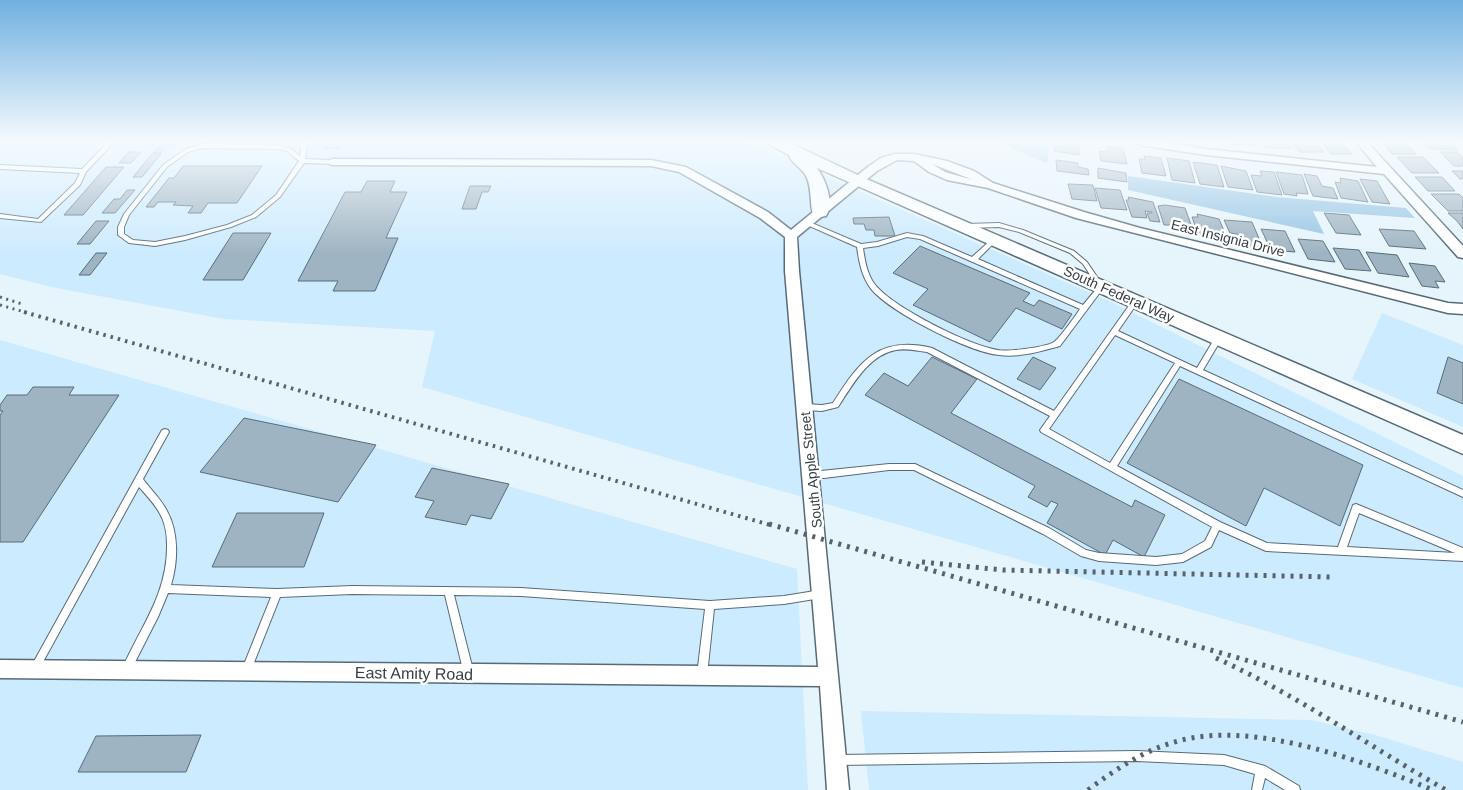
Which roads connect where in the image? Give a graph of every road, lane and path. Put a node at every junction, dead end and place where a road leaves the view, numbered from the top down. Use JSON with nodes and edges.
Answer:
{"nodes":[{"id":1,"x":80,"y":179,"type":"edge"},
{"id":2,"x":155,"y":179,"type":"edge"},
{"id":3,"x":290,"y":179,"type":"edge"},
{"id":4,"x":700,"y":179,"type":"edge"},
{"id":5,"x":816,"y":179,"type":"edge"},
{"id":6,"x":853,"y":179,"type":"edge"},
{"id":7,"x":861,"y":179,"type":"edge"},
{"id":8,"x":958,"y":179,"type":"edge"},
{"id":9,"x":1394,"y":179,"type":"edge"},
{"id":10,"x":858,"y":181,"type":"junction"},
{"id":11,"x":820,"y":212,"type":"junction"},
{"id":12,"x":0,"y":216,"type":"edge"},
{"id":13,"x":807,"y":223,"type":"junction"},
{"id":14,"x":962,"y":226,"type":"junction"},
{"id":15,"x":791,"y":236,"type":"junction"},
{"id":16,"x":994,"y":240,"type":"junction"},
{"id":17,"x":860,"y":246,"type":"junction"},
{"id":18,"x":1463,"y":254,"type":"edge"},
{"id":19,"x":973,"y":260,"type":"junction"},
{"id":20,"x":1101,"y":287,"type":"junction"},
{"id":21,"x":1135,"y":302,"type":"junction"},
{"id":22,"x":1084,"y":308,"type":"junction"},
{"id":23,"x":1463,"y":309,"type":"edge"},
{"id":24,"x":1114,"y":332,"type":"junction"},
{"id":25,"x":1218,"y":338,"type":"junction"},
{"id":26,"x":1179,"y":362,"type":"junction"},
{"id":27,"x":1199,"y":371,"type":"junction"},
{"id":28,"x":805,"y":408,"type":"junction"},
{"id":29,"x":1055,"y":415,"type":"junction"},
{"id":30,"x":165,"y":432,"type":"dead end"},
{"id":31,"x":1463,"y":445,"type":"edge"},
{"id":32,"x":1112,"y":467,"type":"junction"},
{"id":33,"x":811,"y":475,"type":"junction"},
{"id":34,"x":138,"y":480,"type":"junction"},
{"id":35,"x":1463,"y":494,"type":"edge"},
{"id":36,"x":1218,"y":525,"type":"junction"},
{"id":37,"x":1341,"y":551,"type":"junction"},
{"id":38,"x":1463,"y":552,"type":"edge"},
{"id":39,"x":1463,"y":557,"type":"edge"},
{"id":40,"x":166,"y":589,"type":"junction"},
{"id":41,"x":448,"y":591,"type":"junction"},
{"id":42,"x":277,"y":593,"type":"junction"},
{"id":43,"x":822,"y":594,"type":"junction"},
{"id":44,"x":710,"y":605,"type":"junction"},
{"id":45,"x":0,"y":669,"type":"edge"},
{"id":46,"x":34,"y":670,"type":"junction"},
{"id":47,"x":126,"y":670,"type":"junction"},
{"id":48,"x":246,"y":672,"type":"junction"},
{"id":49,"x":469,"y":674,"type":"junction"},
{"id":50,"x":702,"y":676,"type":"junction"},
{"id":51,"x":829,"y":677,"type":"junction"},
{"id":52,"x":836,"y":760,"type":"junction"},
{"id":53,"x":1262,"y":770,"type":"junction"},
{"id":54,"x":838,"y":790,"type":"edge"},
{"id":55,"x":1258,"y":790,"type":"edge"},
{"id":56,"x":1295,"y":790,"type":"edge"}],
"edges":[{"from":1,"to":12,"type":"lane"},
{"from":2,"to":3,"type":"lane"},
{"from":4,"to":15,"type":"street"},
{"from":5,"to":11,"type":"main road"},
{"from":6,"to":10,"type":"main road","name":"South Federal Way"},
{"from":7,"to":10,"type":"street","name":"East Insignia Drive"},
{"from":8,"to":23,"type":"street","name":"East Insignia Drive"},
{"from":9,"to":18,"type":"street"},
{"from":10,"to":11,"type":"street"},
{"from":10,"to":14,"type":"main road","name":"South Federal Way"},
{"from":11,"to":13,"type":"street"},
{"from":13,"to":15,"type":"street"},
{"from":13,"to":17,"type":"lane"},
{"from":14,"to":16,"type":"main road","name":"South Federal Way"},
{"from":14,"to":20,"type":"lane"},
{"from":15,"to":28,"type":"street","name":"South Apple Street"},
{"from":16,"to":19,"type":"lane"},
{"from":16,"to":20,"type":"main road","name":"South Federal Way"},
{"from":17,"to":19,"type":"lane"},
{"from":17,"to":22,"type":"lane"},
{"from":19,"to":22,"type":"lane"},
{"from":20,"to":21,"type":"main road","name":"South Federal Way"},
{"from":20,"to":22,"type":"lane"},
{"from":21,"to":24,"type":"lane"},
{"from":21,"to":25,"type":"main road","name":"South Federal Way"},
{"from":24,"to":26,"type":"lane"},
{"from":24,"to":29,"type":"lane"},
{"from":25,"to":27,"type":"lane"},
{"from":25,"to":31,"type":"main road","name":"South Federal Way"},
{"from":26,"to":27,"type":"lane"},
{"from":26,"to":32,"type":"lane"},
{"from":27,"to":35,"type":"lane"},
{"from":28,"to":29,"type":"lane"},
{"from":28,"to":33,"type":"street","name":"South Apple Street"},
{"from":29,"to":32,"type":"lane"},
{"from":30,"to":34,"type":"lane"},
{"from":32,"to":36,"type":"lane"},
{"from":33,"to":36,"type":"lane"},
{"from":33,"to":43,"type":"street","name":"South Apple Street"},
{"from":34,"to":40,"type":"lane"},
{"from":34,"to":46,"type":"lane"},
{"from":36,"to":37,"type":"lane"},
{"from":37,"to":38,"type":"lane"},
{"from":37,"to":39,"type":"lane"},
{"from":40,"to":42,"type":"lane"},
{"from":40,"to":47,"type":"lane"},
{"from":41,"to":42,"type":"lane"},
{"from":41,"to":44,"type":"lane"},
{"from":41,"to":49,"type":"lane"},
{"from":42,"to":48,"type":"lane"},
{"from":43,"to":44,"type":"lane"},
{"from":43,"to":51,"type":"street","name":"South Apple Street"},
{"from":44,"to":50,"type":"lane"},
{"from":45,"to":46,"type":"street","name":"East Amity Road"},
{"from":46,"to":47,"type":"street","name":"East Amity Road"},
{"from":47,"to":48,"type":"street","name":"East Amity Road"},
{"from":48,"to":49,"type":"street","name":"East Amity Road"},
{"from":49,"to":50,"type":"street","name":"East Amity Road"},
{"from":50,"to":51,"type":"street","name":"East Amity Road"},
{"from":51,"to":52,"type":"street","name":"South Apple Street"},
{"from":52,"to":53,"type":"lane"},
{"from":52,"to":54,"type":"street","name":"South Apple Street"},
{"from":53,"to":55,"type":"lane"},
{"from":53,"to":56,"type":"lane"}]}
